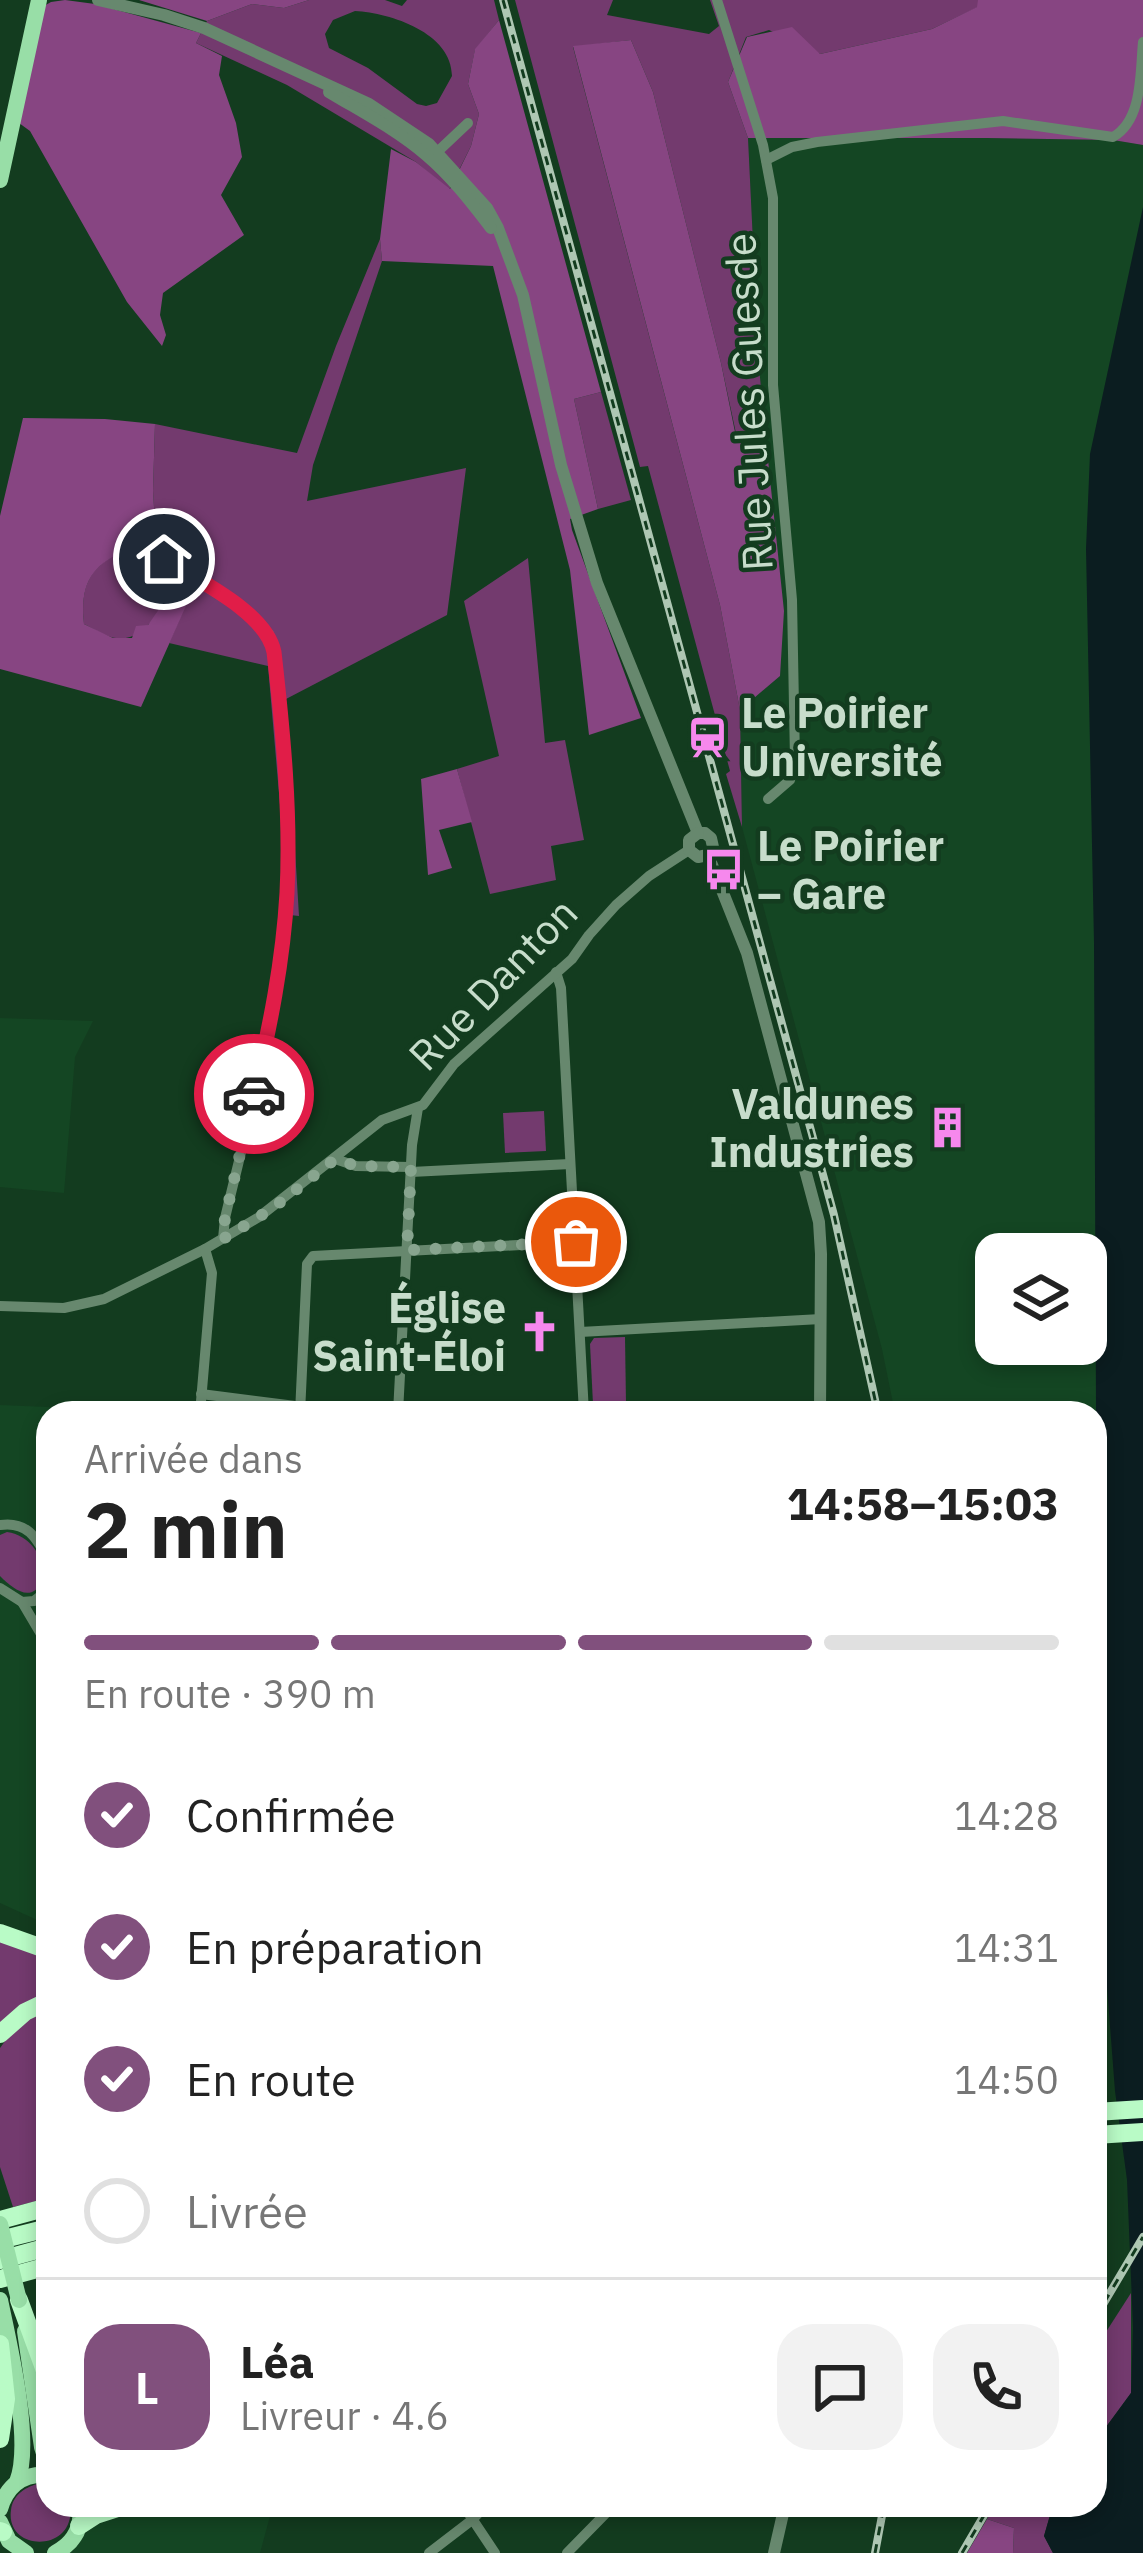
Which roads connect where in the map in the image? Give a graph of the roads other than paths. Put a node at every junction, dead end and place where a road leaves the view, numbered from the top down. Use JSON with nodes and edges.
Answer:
{"nodes":[{"id":1,"x":28,"y":0,"type":"edge"},
{"id":2,"x":39,"y":0,"type":"edge"},
{"id":3,"x":98,"y":0,"type":"edge"},
{"id":4,"x":717,"y":0,"type":"edge"},
{"id":5,"x":1143,"y":41,"type":"edge"},
{"id":6,"x":468,"y":122,"type":"dead end"},
{"id":7,"x":0,"y":148,"type":"edge"},
{"id":8,"x":434,"y":155,"type":"junction"},
{"id":9,"x":766,"y":160,"type":"junction"},
{"id":10,"x":0,"y":180,"type":"edge"},
{"id":11,"x":125,"y":534,"type":"dead end"},
{"id":12,"x":768,"y":800,"type":"dead end"},
{"id":13,"x":698,"y":832,"type":"junction"},
{"id":14,"x":689,"y":850,"type":"junction"},
{"id":15,"x":707,"y":855,"type":"junction"},
{"id":16,"x":556,"y":972,"type":"junction"},
{"id":17,"x":418,"y":1108,"type":"junction"},
{"id":18,"x":335,"y":1159,"type":"junction"},
{"id":19,"x":570,"y":1164,"type":"junction"},
{"id":20,"x":411,"y":1170,"type":"junction"},
{"id":21,"x":223,"y":1239,"type":"junction"},
{"id":22,"x":576,"y":1242,"type":"junction"},
{"id":23,"x":205,"y":1249,"type":"junction"},
{"id":24,"x":407,"y":1250,"type":"junction"},
{"id":25,"x":0,"y":1306,"type":"edge"},
{"id":26,"x":821,"y":1319,"type":"junction"},
{"id":27,"x":580,"y":1332,"type":"junction"},
{"id":28,"x":201,"y":1394,"type":"junction"},
{"id":29,"x":201,"y":1401,"type":"edge"},
{"id":30,"x":245,"y":1401,"type":"edge"},
{"id":31,"x":301,"y":1401,"type":"edge"},
{"id":32,"x":399,"y":1401,"type":"edge"},
{"id":33,"x":583,"y":1401,"type":"edge"},
{"id":34,"x":820,"y":1401,"type":"edge"},
{"id":35,"x":0,"y":1526,"type":"edge"},
{"id":36,"x":36,"y":1541,"type":"edge"},
{"id":37,"x":0,"y":1588,"type":"edge"},
{"id":38,"x":36,"y":1600,"type":"edge"},
{"id":39,"x":22,"y":1602,"type":"junction"},
{"id":40,"x":36,"y":1626,"type":"edge"},
{"id":41,"x":0,"y":1933,"type":"edge"},
{"id":42,"x":36,"y":1946,"type":"edge"},
{"id":43,"x":36,"y":2007,"type":"edge"},
{"id":44,"x":0,"y":2034,"type":"edge"},
{"id":45,"x":1143,"y":2109,"type":"edge"},
{"id":46,"x":1107,"y":2111,"type":"edge"},
{"id":47,"x":1143,"y":2132,"type":"edge"},
{"id":48,"x":1107,"y":2134,"type":"edge"},
{"id":49,"x":36,"y":2215,"type":"edge"},
{"id":50,"x":36,"y":2219,"type":"edge"},
{"id":51,"x":0,"y":2222,"type":"edge"},
{"id":52,"x":0,"y":2240,"type":"edge"},
{"id":53,"x":36,"y":2250,"type":"edge"},
{"id":54,"x":0,"y":2260,"type":"edge"},
{"id":55,"x":36,"y":2269,"type":"edge"},
{"id":56,"x":0,"y":2279,"type":"edge"},
{"id":57,"x":7,"y":2302,"type":"edge"},
{"id":58,"x":0,"y":2344,"type":"edge"},
{"id":59,"x":36,"y":2356,"type":"edge"},
{"id":60,"x":36,"y":2422,"type":"edge"},
{"id":61,"x":0,"y":2439,"type":"edge"},
{"id":62,"x":36,"y":2475,"type":"edge"},
{"id":63,"x":17,"y":2482,"type":"junction"},
{"id":64,"x":0,"y":2509,"type":"edge"},
{"id":65,"x":79,"y":2517,"type":"edge"},
{"id":66,"x":93,"y":2517,"type":"edge"},
{"id":67,"x":470,"y":2517,"type":"edge"},
{"id":68,"x":475,"y":2517,"type":"edge"},
{"id":69,"x":602,"y":2517,"type":"edge"},
{"id":70,"x":782,"y":2517,"type":"edge"},
{"id":71,"x":472,"y":2520,"type":"junction"},
{"id":72,"x":79,"y":2526,"type":"junction"},
{"id":73,"x":1,"y":2528,"type":"edge"},
{"id":74,"x":26,"y":2553,"type":"edge"},
{"id":75,"x":55,"y":2553,"type":"edge"},
{"id":76,"x":429,"y":2553,"type":"edge"},
{"id":77,"x":495,"y":2553,"type":"edge"},
{"id":78,"x":567,"y":2553,"type":"edge"},
{"id":79,"x":774,"y":2553,"type":"edge"}],
"edges":[{"from":1,"to":7,"type":"main road"},
{"from":2,"to":10,"type":"main road"},
{"from":3,"to":8,"type":"street"},
{"from":4,"to":9,"type":"street","name":"Rue Jules Guesde"},
{"from":5,"to":9,"type":"street"},
{"from":6,"to":8,"type":"street"},
{"from":8,"to":13,"type":"street"},
{"from":9,"to":12,"type":"street","name":"Rue Jules Guesde"},
{"from":11,"to":21,"type":"street"},
{"from":13,"to":14,"type":"street"},
{"from":13,"to":15,"type":"street"},
{"from":14,"to":15,"type":"street"},
{"from":14,"to":16,"type":"street","name":"Rue Danton"},
{"from":15,"to":26,"type":"street"},
{"from":16,"to":17,"type":"street","name":"Rue Danton"},
{"from":16,"to":19,"type":"street"},
{"from":17,"to":18,"type":"street","name":"Rue Danton"},
{"from":17,"to":20,"type":"street"},
{"from":18,"to":20,"type":"street"},
{"from":18,"to":21,"type":"street","name":"Rue Danton"},
{"from":19,"to":20,"type":"street"},
{"from":19,"to":22,"type":"street"},
{"from":20,"to":24,"type":"street"},
{"from":21,"to":23,"type":"street","name":"Rue Danton"},
{"from":22,"to":24,"type":"street"},
{"from":22,"to":27,"type":"street"},
{"from":23,"to":25,"type":"street","name":"Rue Danton"},
{"from":23,"to":28,"type":"street"},
{"from":24,"to":31,"type":"street"},
{"from":24,"to":32,"type":"street"},
{"from":26,"to":27,"type":"street"},
{"from":26,"to":34,"type":"street"},
{"from":27,"to":33,"type":"street"},
{"from":28,"to":29,"type":"street"},
{"from":28,"to":30,"type":"street"},
{"from":35,"to":36,"type":"street"},
{"from":37,"to":39,"type":"street"},
{"from":38,"to":39,"type":"street"},
{"from":39,"to":40,"type":"street"},
{"from":41,"to":42,"type":"highway"},
{"from":43,"to":44,"type":"highway"},
{"from":45,"to":46,"type":"highway"},
{"from":47,"to":48,"type":"highway"},
{"from":49,"to":51,"type":"highway"},
{"from":50,"to":52,"type":"highway"},
{"from":51,"to":57,"type":"main road","bridge":true},
{"from":53,"to":54,"type":"highway"},
{"from":55,"to":56,"type":"highway"},
{"from":57,"to":59,"type":"highway"},
{"from":57,"to":60,"type":"main road"},
{"from":57,"to":63,"type":"main road"},
{"from":58,"to":61,"type":"highway"},
{"from":62,"to":63,"type":"main road"},
{"from":63,"to":64,"type":"main road"},
{"from":65,"to":72,"type":"main road"},
{"from":66,"to":72,"type":"highway"},
{"from":67,"to":71,"type":"street"},
{"from":68,"to":71,"type":"street"},
{"from":69,"to":78,"type":"street"},
{"from":70,"to":79,"type":"street"},
{"from":71,"to":76,"type":"street"},
{"from":71,"to":77,"type":"street"},
{"from":72,"to":75,"type":"main road"},
{"from":73,"to":74,"type":"main road"}]}
